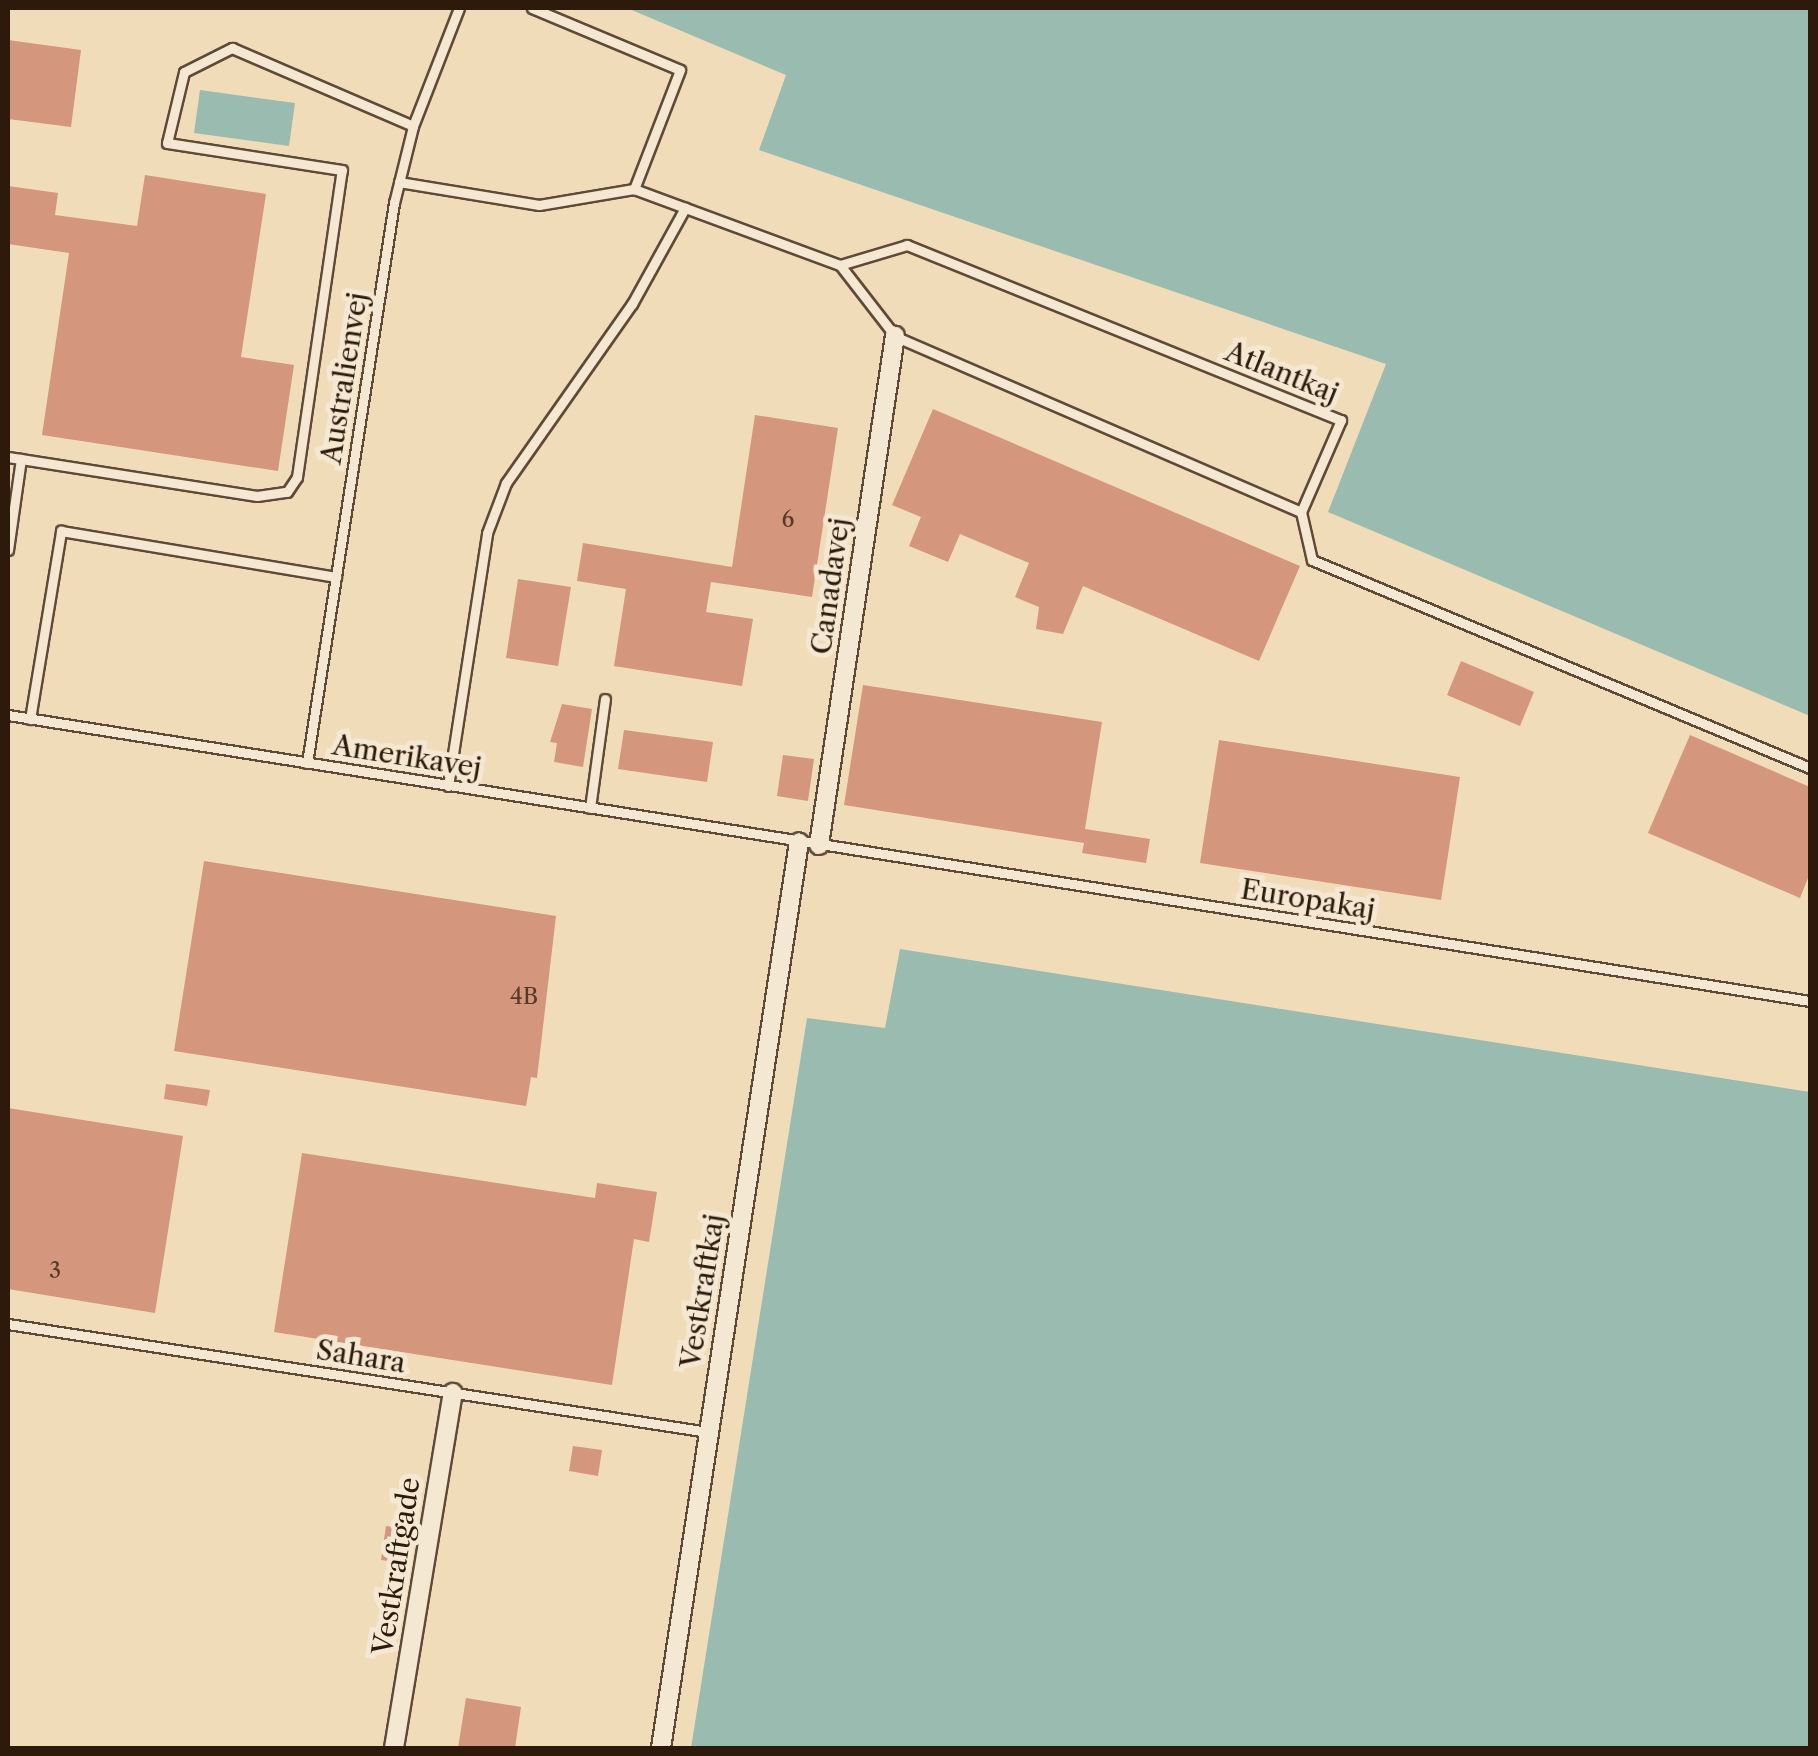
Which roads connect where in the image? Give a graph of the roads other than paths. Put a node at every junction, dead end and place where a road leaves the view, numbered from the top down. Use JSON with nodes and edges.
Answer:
{"nodes":[{"id":1,"x":459,"y":8,"type":"edge"},
{"id":2,"x":532,"y":8,"type":"edge"},
{"id":3,"x":413,"y":126,"type":"junction"},
{"id":4,"x":399,"y":182,"type":"junction"},
{"id":5,"x":634,"y":190,"type":"junction"},
{"id":6,"x":686,"y":208,"type":"junction"},
{"id":7,"x":840,"y":265,"type":"junction"},
{"id":8,"x":895,"y":336,"type":"junction"},
{"id":9,"x":8,"y":457,"type":"edge"},
{"id":10,"x":20,"y":459,"type":"junction"},
{"id":11,"x":1301,"y":512,"type":"junction"},
{"id":12,"x":8,"y":550,"type":"edge"},
{"id":13,"x":336,"y":577,"type":"junction"},
{"id":14,"x":605,"y":700,"type":"dead end"},
{"id":15,"x":8,"y":715,"type":"edge"},
{"id":16,"x":30,"y":719,"type":"junction"},
{"id":17,"x":307,"y":763,"type":"junction"},
{"id":18,"x":1810,"y":768,"type":"edge"},
{"id":19,"x":448,"y":786,"type":"junction"},
{"id":20,"x":590,"y":808,"type":"junction"},
{"id":21,"x":799,"y":842,"type":"junction"},
{"id":22,"x":819,"y":845,"type":"junction"},
{"id":23,"x":1810,"y":1001,"type":"edge"},
{"id":24,"x":8,"y":1324,"type":"edge"},
{"id":25,"x":453,"y":1393,"type":"junction"},
{"id":26,"x":708,"y":1432,"type":"junction"},
{"id":27,"x":394,"y":1748,"type":"edge"},
{"id":28,"x":661,"y":1748,"type":"edge"}],
"edges":[{"from":1,"to":3,"type":"lane","name":"Australienvej"},
{"from":2,"to":5,"type":"lane"},
{"from":3,"to":4,"type":"lane","name":"Australienvej"},
{"from":3,"to":10,"type":"lane"},
{"from":4,"to":5,"type":"lane"},
{"from":4,"to":13,"type":"lane","name":"Australienvej"},
{"from":5,"to":6,"type":"lane"},
{"from":6,"to":7,"type":"lane"},
{"from":6,"to":19,"type":"lane"},
{"from":7,"to":8,"type":"lane"},
{"from":7,"to":11,"type":"lane","name":"Atlantkaj"},
{"from":8,"to":11,"type":"lane"},
{"from":8,"to":22,"type":"street","name":"Canadavej"},
{"from":9,"to":10,"type":"lane"},
{"from":10,"to":12,"type":"lane"},
{"from":11,"to":18,"type":"lane"},
{"from":13,"to":16,"type":"lane"},
{"from":13,"to":17,"type":"lane","name":"Australienvej"},
{"from":14,"to":20,"type":"lane"},
{"from":15,"to":16,"type":"lane","name":"Amerikavej"},
{"from":16,"to":17,"type":"lane","name":"Amerikavej"},
{"from":17,"to":19,"type":"lane","name":"Amerikavej"},
{"from":19,"to":20,"type":"lane","name":"Amerikavej"},
{"from":20,"to":21,"type":"lane","name":"Amerikavej"},
{"from":21,"to":22,"type":"lane","name":"Europakaj"},
{"from":21,"to":26,"type":"street","name":"Vestkraftkaj"},
{"from":22,"to":23,"type":"lane","name":"Europakaj"},
{"from":24,"to":25,"type":"lane","name":"Sahara"},
{"from":25,"to":26,"type":"lane","name":"Sahara"},
{"from":25,"to":27,"type":"street","name":"Vestkraftgade"},
{"from":26,"to":28,"type":"street","name":"Vestkraftkaj"}]}
